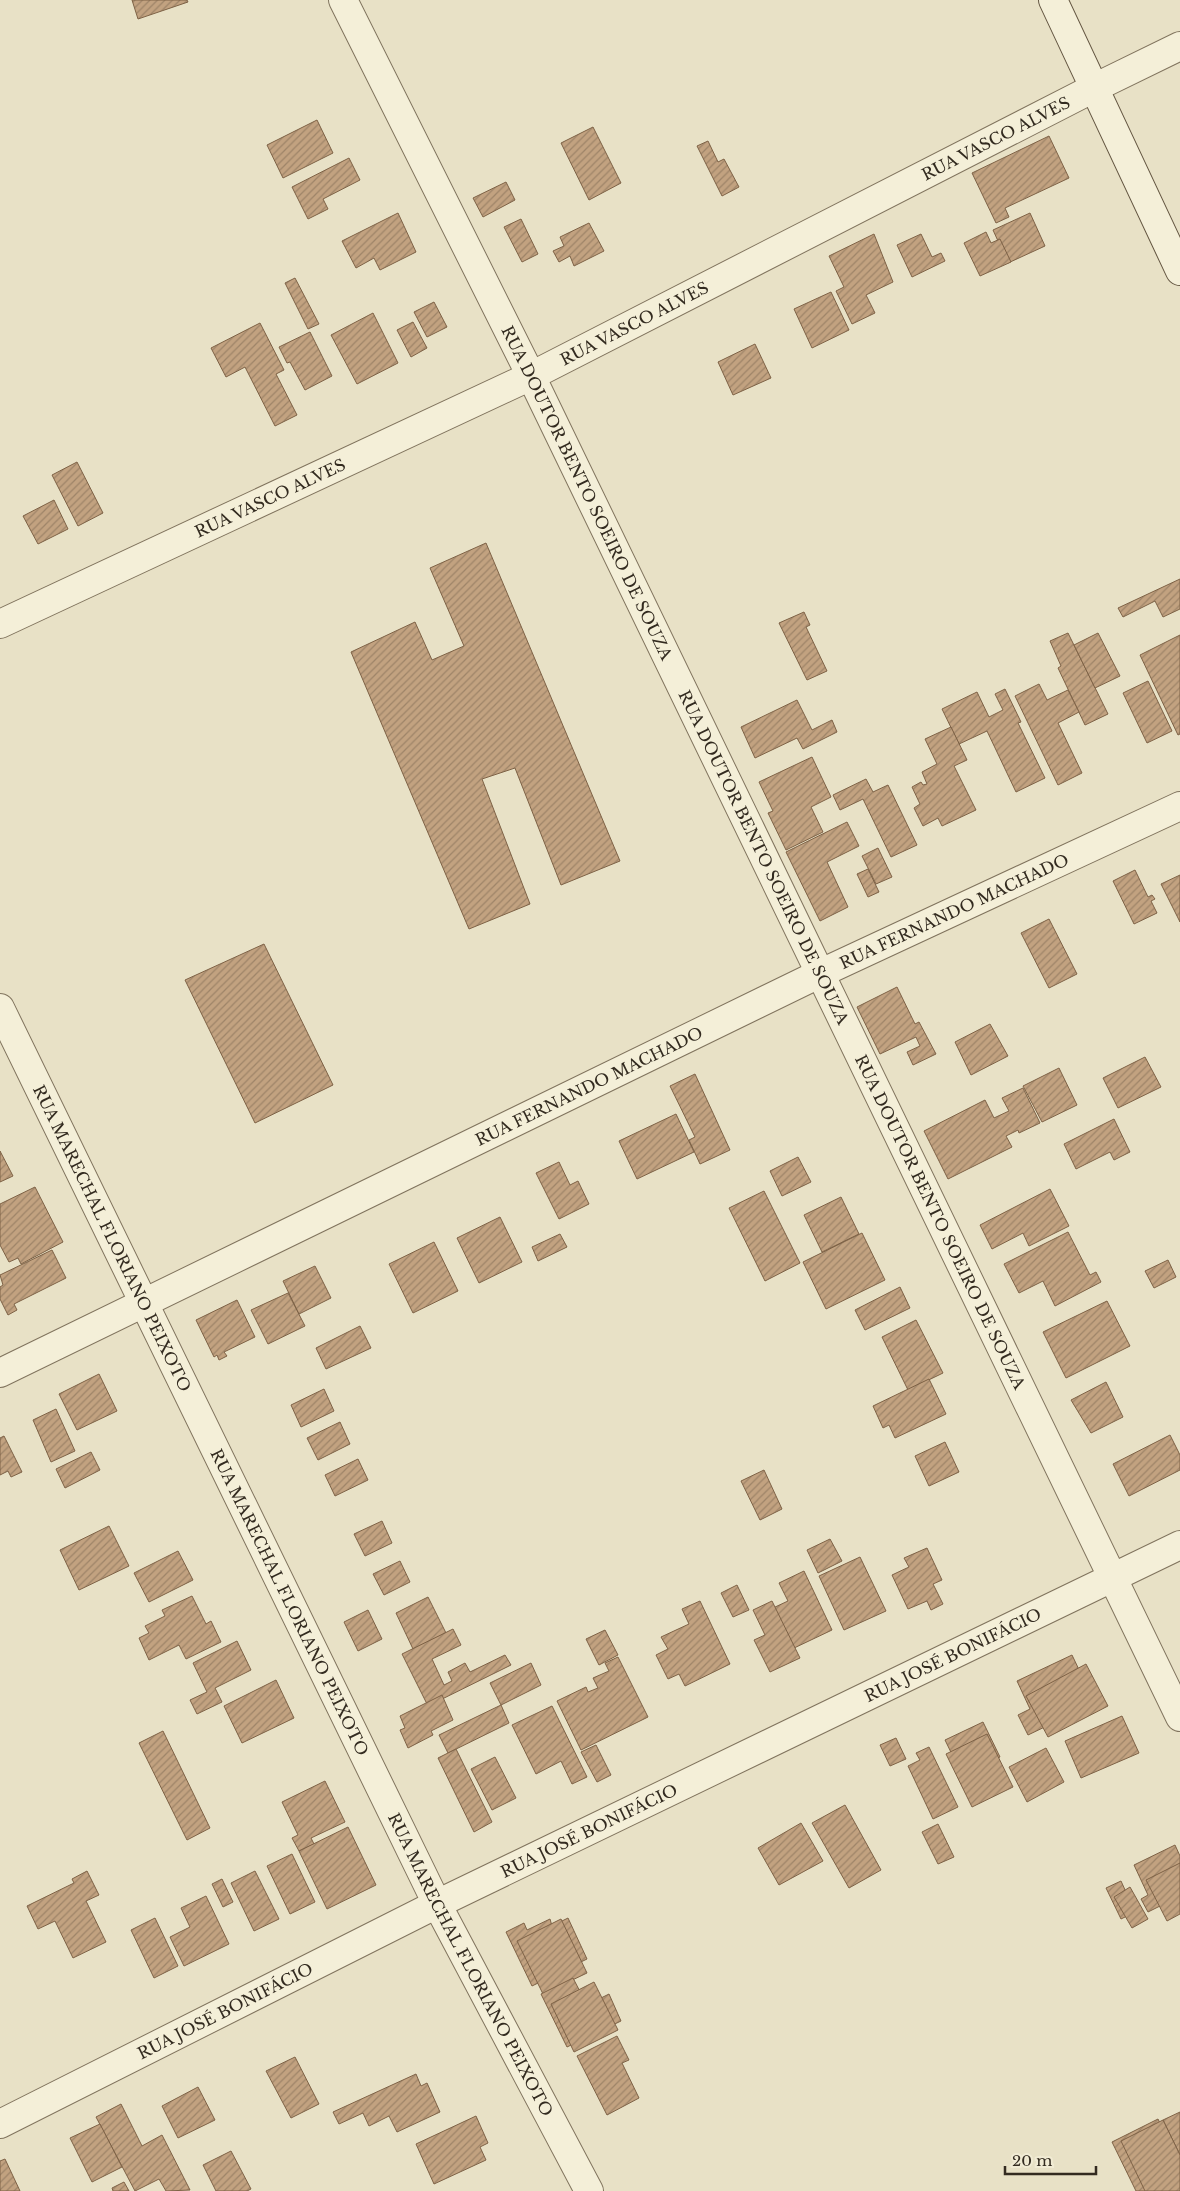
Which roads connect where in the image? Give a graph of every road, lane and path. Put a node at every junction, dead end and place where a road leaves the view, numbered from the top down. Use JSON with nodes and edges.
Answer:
{"nodes":[{"id":1,"x":343,"y":0,"type":"edge"},
{"id":2,"x":1053,"y":0,"type":"edge"},
{"id":3,"x":1180,"y":46,"type":"edge"},
{"id":4,"x":1094,"y":88,"type":"junction"},
{"id":5,"x":1180,"y":271,"type":"edge"},
{"id":6,"x":531,"y":376,"type":"junction"},
{"id":7,"x":0,"y":624,"type":"edge"},
{"id":8,"x":1180,"y":806,"type":"edge"},
{"id":9,"x":819,"y":974,"type":"junction"},
{"id":10,"x":0,"y":1008,"type":"edge"},
{"id":11,"x":143,"y":1303,"type":"junction"},
{"id":12,"x":0,"y":1373,"type":"edge"},
{"id":13,"x":1180,"y":1545,"type":"edge"},
{"id":14,"x":1112,"y":1577,"type":"junction"},
{"id":15,"x":1180,"y":1718,"type":"edge"},
{"id":16,"x":437,"y":1904,"type":"junction"},
{"id":17,"x":0,"y":2124,"type":"edge"},
{"id":18,"x":589,"y":2191,"type":"edge"}],
"edges":[{"from":1,"to":6,"type":"street","name":"RUA DOUTOR BENTO SOEIRO DE SOUZA"},
{"from":2,"to":4,"type":"street"},
{"from":3,"to":4,"type":"street","name":"RUA VASCO ALVES"},
{"from":4,"to":5,"type":"street"},
{"from":4,"to":6,"type":"street","name":"RUA VASCO ALVES"},
{"from":6,"to":7,"type":"street","name":"RUA VASCO ALVES"},
{"from":6,"to":9,"type":"street","name":"RUA DOUTOR BENTO SOEIRO DE SOUZA"},
{"from":8,"to":9,"type":"street","name":"RUA FERNANDO MACHADO"},
{"from":9,"to":11,"type":"street","name":"RUA FERNANDO MACHADO"},
{"from":9,"to":14,"type":"street","name":"RUA DOUTOR BENTO SOEIRO DE SOUZA"},
{"from":10,"to":11,"type":"street","name":"RUA MARECHAL FLORIANO PEIXOTO"},
{"from":11,"to":12,"type":"street","name":"RUA FERNANDO MACHADO"},
{"from":11,"to":16,"type":"street","name":"RUA MARECHAL FLORIANO PEIXOTO"},
{"from":13,"to":14,"type":"street","name":"RUA JOSÉ BONIFÁCIO"},
{"from":14,"to":15,"type":"street","name":"RUA DOUTOR BENTO SOEIRO DE SOUZA"},
{"from":14,"to":16,"type":"street","name":"RUA JOSÉ BONIFÁCIO"},
{"from":16,"to":17,"type":"street","name":"RUA JOSÉ BONIFÁCIO"},
{"from":16,"to":18,"type":"street","name":"RUA MARECHAL FLORIANO PEIXOTO"}]}
